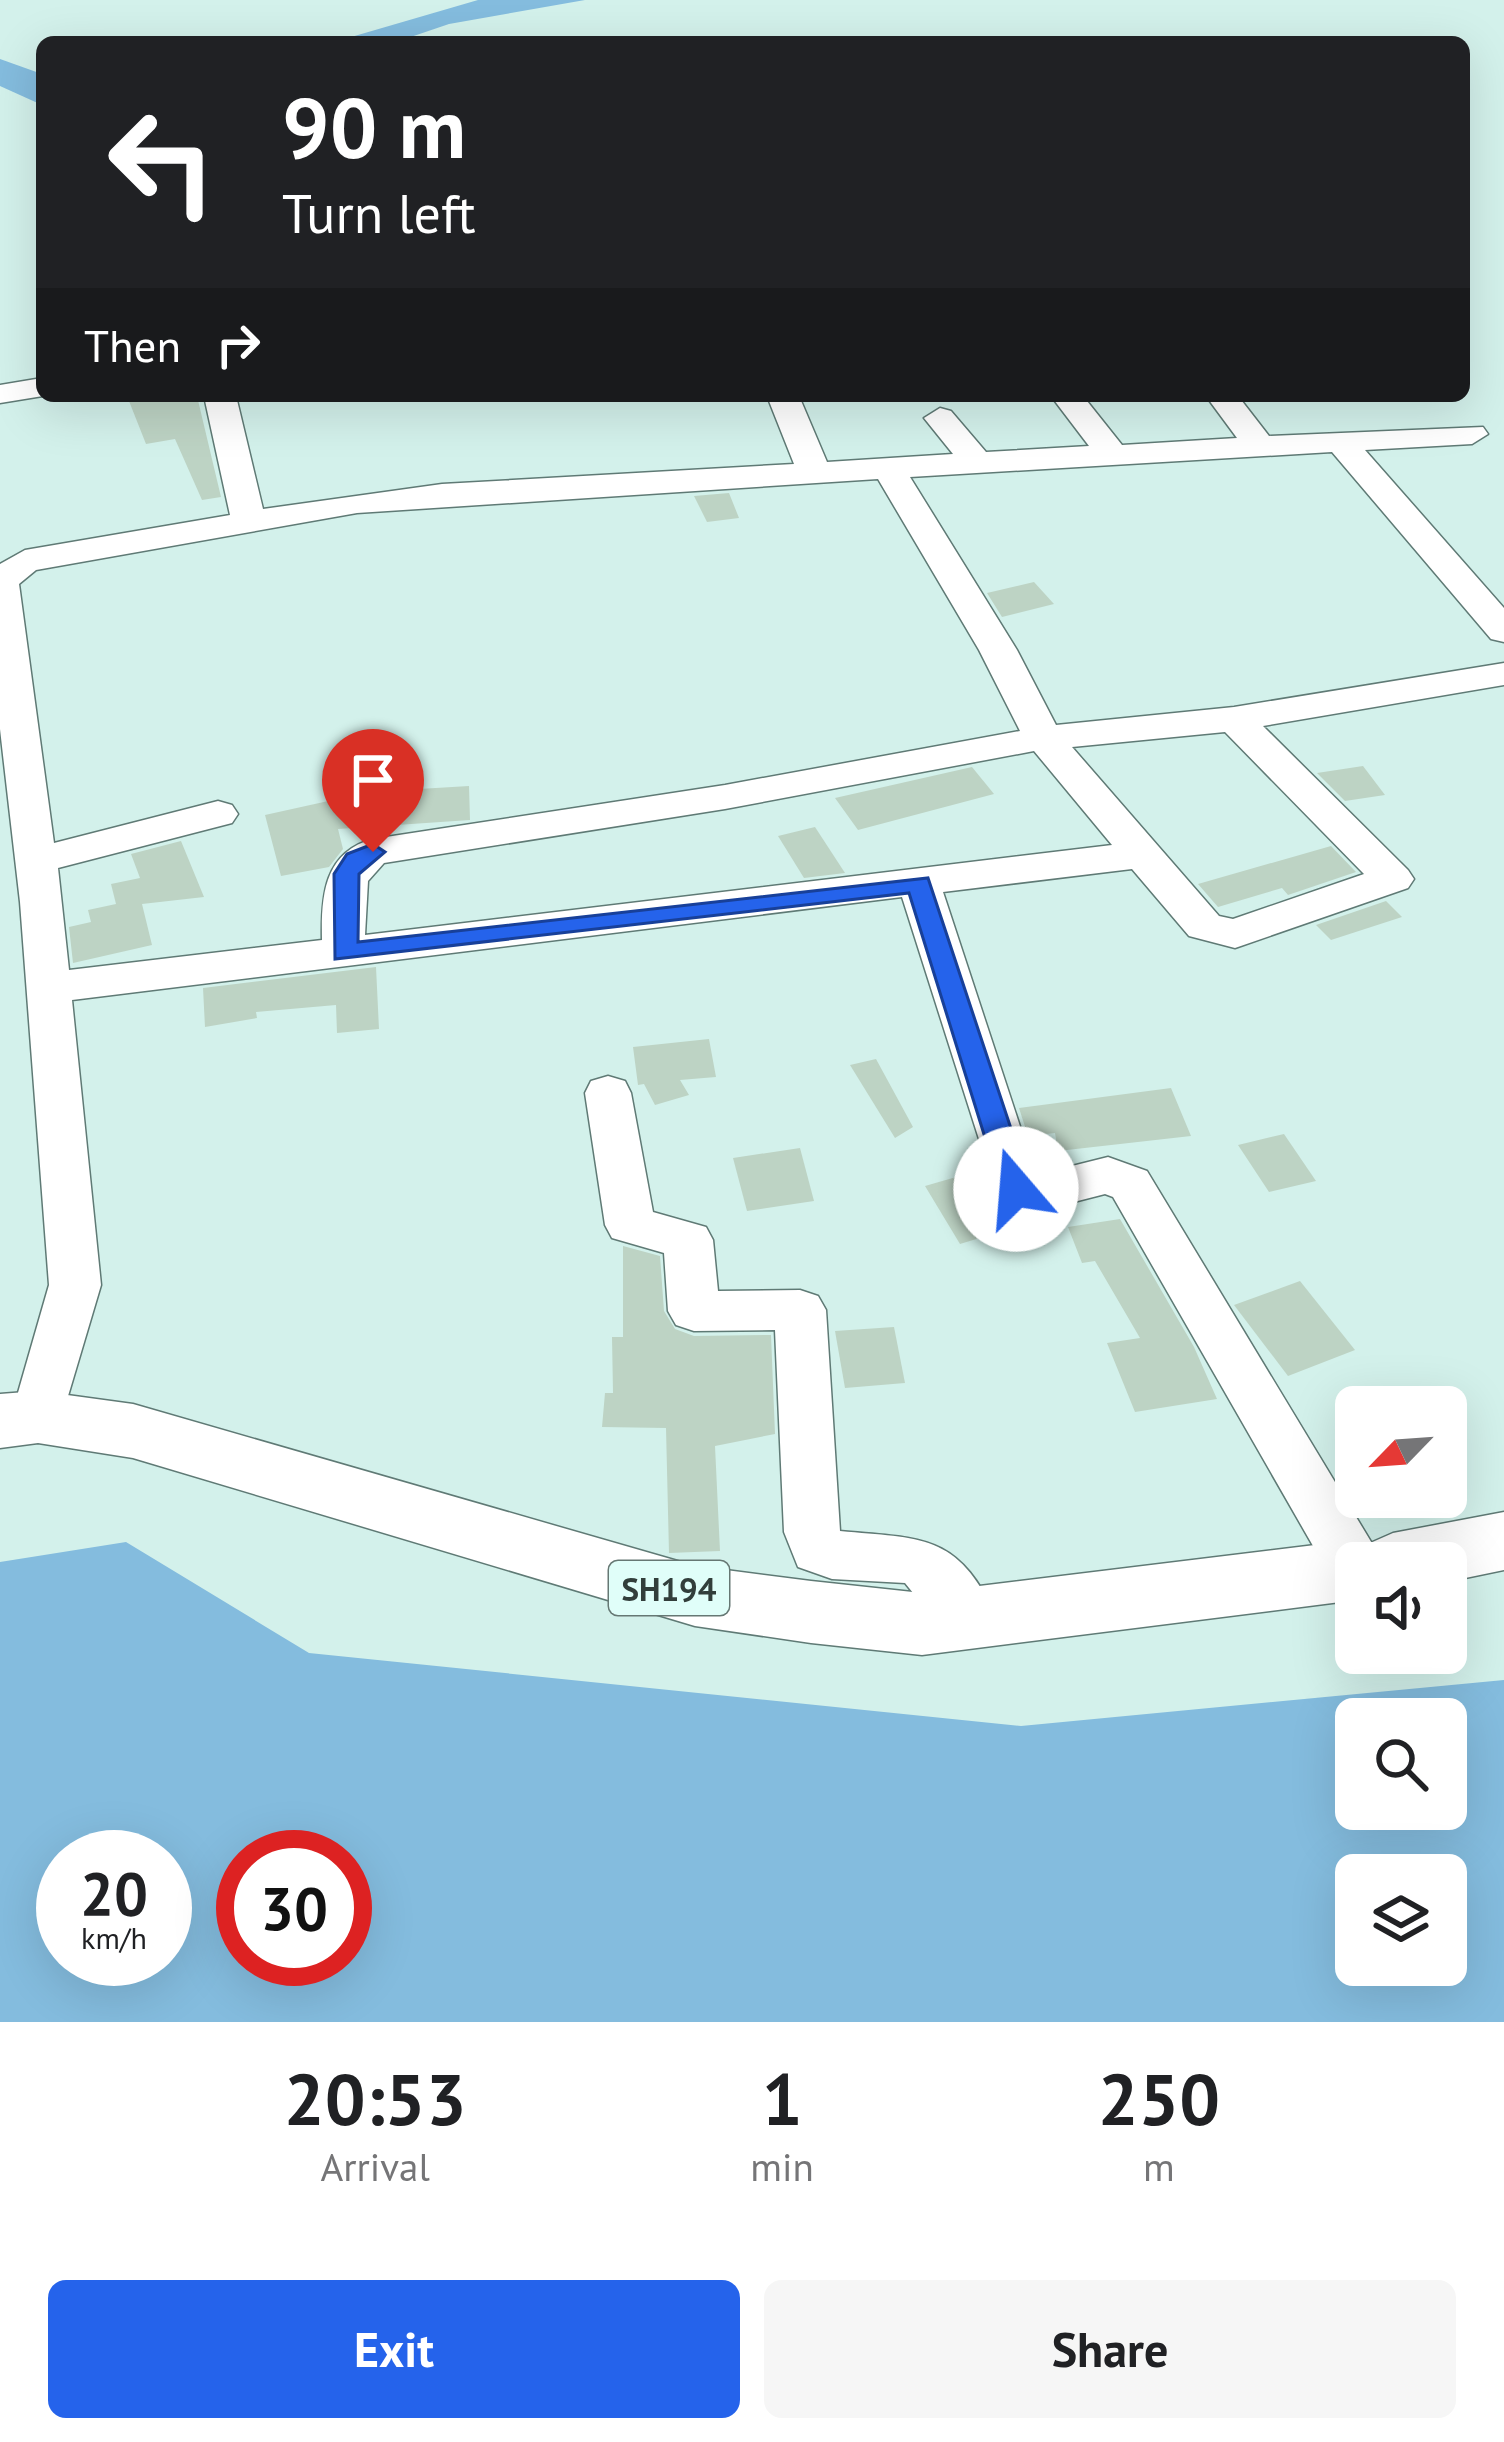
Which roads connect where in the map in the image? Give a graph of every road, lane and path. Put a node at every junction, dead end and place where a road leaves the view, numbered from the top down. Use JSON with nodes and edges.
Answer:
{"nodes":[{"id":1,"x":36,"y":388,"type":"edge"},
{"id":2,"x":0,"y":394,"type":"edge"},
{"id":3,"x":221,"y":402,"type":"edge"},
{"id":4,"x":785,"y":402,"type":"edge"},
{"id":5,"x":1072,"y":402,"type":"edge"},
{"id":6,"x":1227,"y":402,"type":"edge"},
{"id":7,"x":940,"y":418,"type":"dead end"},
{"id":8,"x":1472,"y":434,"type":"dead end"},
{"id":9,"x":1340,"y":441,"type":"junction"},
{"id":10,"x":1260,"y":446,"type":"junction"},
{"id":11,"x":1112,"y":454,"type":"junction"},
{"id":12,"x":976,"y":462,"type":"junction"},
{"id":13,"x":887,"y":468,"type":"junction"},
{"id":14,"x":814,"y":471,"type":"junction"},
{"id":15,"x":248,"y":520,"type":"junction"},
{"id":16,"x":1504,"y":631,"type":"edge"},
{"id":17,"x":1504,"y":674,"type":"edge"},
{"id":18,"x":1234,"y":719,"type":"junction"},
{"id":19,"x":1042,"y":738,"type":"junction"},
{"id":20,"x":218,"y":814,"type":"dead end"},
{"id":21,"x":1147,"y":854,"type":"junction"},
{"id":22,"x":36,"y":862,"type":"junction"},
{"id":23,"x":919,"y":884,"type":"junction"},
{"id":24,"x":344,"y":952,"type":"junction"},
{"id":25,"x":49,"y":988,"type":"junction"},
{"id":26,"x":608,"y":1093,"type":"dead end"},
{"id":27,"x":19,"y":1419,"type":"edge"},
{"id":28,"x":1504,"y":1541,"type":"edge"},
{"id":29,"x":1340,"y":1542,"type":"edge"},
{"id":30,"x":1467,"y":1548,"type":"edge"},
{"id":31,"x":1335,"y":1572,"type":"edge"},
{"id":32,"x":967,"y":1616,"type":"junction"}],
"edges":[{"from":1,"to":2,"type":"street"},
{"from":3,"to":15,"type":"street"},
{"from":4,"to":14,"type":"street"},
{"from":5,"to":11,"type":"street"},
{"from":6,"to":10,"type":"street"},
{"from":7,"to":12,"type":"street"},
{"from":8,"to":9,"type":"street"},
{"from":9,"to":10,"type":"street"},
{"from":9,"to":16,"type":"street"},
{"from":10,"to":11,"type":"street"},
{"from":11,"to":12,"type":"street"},
{"from":12,"to":13,"type":"street"},
{"from":13,"to":14,"type":"street"},
{"from":13,"to":19,"type":"street"},
{"from":14,"to":15,"type":"street"},
{"from":15,"to":22,"type":"street"},
{"from":17,"to":18,"type":"street"},
{"from":18,"to":19,"type":"street"},
{"from":18,"to":21,"type":"street"},
{"from":19,"to":21,"type":"street"},
{"from":19,"to":24,"type":"street"},
{"from":20,"to":22,"type":"street"},
{"from":21,"to":23,"type":"street"},
{"from":22,"to":25,"type":"street"},
{"from":23,"to":24,"type":"street"},
{"from":23,"to":29,"type":"street"},
{"from":24,"to":25,"type":"street"},
{"from":25,"to":27,"type":"street"},
{"from":26,"to":32,"type":"street"},
{"from":27,"to":32,"type":"main road","number":"SH194"},
{"from":28,"to":30,"type":"main road"},
{"from":31,"to":32,"type":"main road","number":"SH194"}]}
